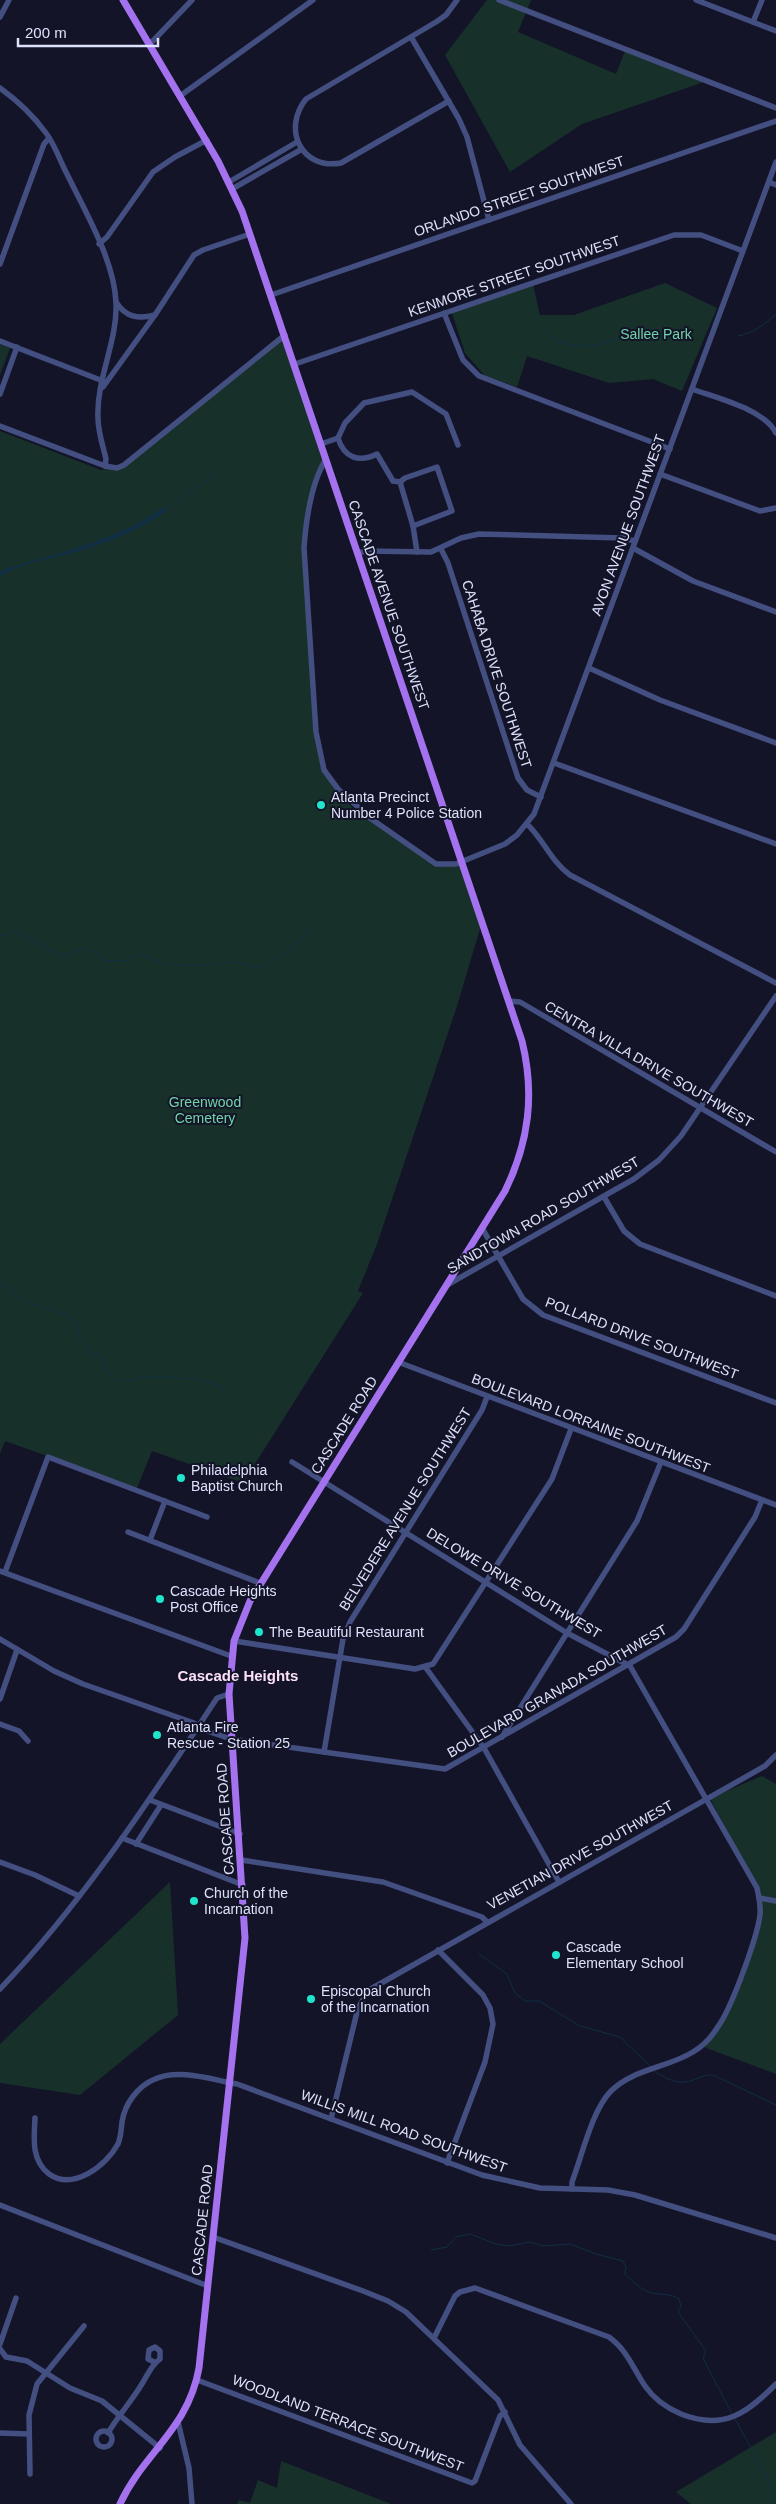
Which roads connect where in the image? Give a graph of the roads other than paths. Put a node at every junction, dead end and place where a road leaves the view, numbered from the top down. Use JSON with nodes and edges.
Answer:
{"nodes":[{"id":1,"x":8,"y":0,"type":"edge"},
{"id":2,"x":123,"y":0,"type":"edge"},
{"id":3,"x":188,"y":0,"type":"edge"},
{"id":4,"x":192,"y":0,"type":"edge"},
{"id":5,"x":313,"y":0,"type":"edge"},
{"id":6,"x":457,"y":0,"type":"edge"},
{"id":7,"x":499,"y":0,"type":"edge"},
{"id":8,"x":696,"y":0,"type":"edge"},
{"id":9,"x":762,"y":0,"type":"edge"},
{"id":10,"x":185,"y":7,"type":"junction"},
{"id":11,"x":0,"y":17,"type":"edge"},
{"id":12,"x":753,"y":22,"type":"junction"},
{"id":13,"x":776,"y":31,"type":"edge"},
{"id":14,"x":411,"y":37,"type":"junction"},
{"id":15,"x":150,"y":44,"type":"junction"},
{"id":16,"x":0,"y":88,"type":"edge"},
{"id":17,"x":180,"y":96,"type":"junction"},
{"id":18,"x":449,"y":101,"type":"junction"},
{"id":19,"x":776,"y":108,"type":"edge"},
{"id":20,"x":776,"y":121,"type":"edge"},
{"id":21,"x":49,"y":138,"type":"junction"},
{"id":22,"x":207,"y":140,"type":"junction"},
{"id":23,"x":297,"y":142,"type":"junction"},
{"id":24,"x":302,"y":149,"type":"junction"},
{"id":25,"x":776,"y":162,"type":"edge"},
{"id":26,"x":768,"y":182,"type":"junction"},
{"id":27,"x":231,"y":185,"type":"junction"},
{"id":28,"x":776,"y":185,"type":"edge"},
{"id":29,"x":489,"y":220,"type":"junction"},
{"id":30,"x":250,"y":234,"type":"junction"},
{"id":31,"x":99,"y":244,"type":"junction"},
{"id":32,"x":743,"y":251,"type":"junction"},
{"id":33,"x":0,"y":264,"type":"edge"},
{"id":34,"x":271,"y":295,"type":"junction"},
{"id":35,"x":116,"y":302,"type":"junction"},
{"id":36,"x":444,"y":313,"type":"junction"},
{"id":37,"x":155,"y":315,"type":"junction"},
{"id":38,"x":284,"y":335,"type":"junction"},
{"id":39,"x":0,"y":341,"type":"edge"},
{"id":40,"x":17,"y":347,"type":"junction"},
{"id":41,"x":294,"y":364,"type":"junction"},
{"id":42,"x":103,"y":381,"type":"junction"},
{"id":43,"x":692,"y":389,"type":"junction"},
{"id":44,"x":102,"y":390,"type":"junction"},
{"id":45,"x":0,"y":394,"type":"edge"},
{"id":46,"x":0,"y":426,"type":"edge"},
{"id":47,"x":776,"y":433,"type":"edge"},
{"id":48,"x":338,"y":438,"type":"junction"},
{"id":49,"x":322,"y":444,"type":"junction"},
{"id":50,"x":458,"y":444,"type":"dead end"},
{"id":51,"x":670,"y":450,"type":"junction"},
{"id":52,"x":326,"y":459,"type":"junction"},
{"id":53,"x":105,"y":466,"type":"junction"},
{"id":54,"x":660,"y":474,"type":"junction"},
{"id":55,"x":400,"y":482,"type":"junction"},
{"id":56,"x":776,"y":508,"type":"edge"},
{"id":57,"x":413,"y":526,"type":"junction"},
{"id":58,"x":634,"y":545,"type":"junction"},
{"id":59,"x":441,"y":549,"type":"junction"},
{"id":60,"x":417,"y":552,"type":"junction"},
{"id":61,"x":358,"y":553,"type":"junction"},
{"id":62,"x":776,"y":612,"type":"edge"},
{"id":63,"x":589,"y":668,"type":"junction"},
{"id":64,"x":776,"y":743,"type":"edge"},
{"id":65,"x":554,"y":763,"type":"junction"},
{"id":66,"x":541,"y":797,"type":"junction"},
{"id":67,"x":527,"y":824,"type":"junction"},
{"id":68,"x":776,"y":844,"type":"edge"},
{"id":69,"x":462,"y":862,"type":"junction"},
{"id":70,"x":776,"y":983,"type":"edge"},
{"id":71,"x":776,"y":996,"type":"edge"},
{"id":72,"x":509,"y":1002,"type":"junction"},
{"id":73,"x":701,"y":1108,"type":"junction"},
{"id":74,"x":776,"y":1152,"type":"edge"},
{"id":75,"x":604,"y":1197,"type":"junction"},
{"id":76,"x":482,"y":1228,"type":"junction"},
{"id":77,"x":477,"y":1235,"type":"joint"},
{"id":78,"x":498,"y":1255,"type":"junction"},
{"id":79,"x":446,"y":1286,"type":"junction"},
{"id":80,"x":776,"y":1296,"type":"edge"},
{"id":81,"x":398,"y":1362,"type":"junction"},
{"id":82,"x":487,"y":1397,"type":"junction"},
{"id":83,"x":776,"y":1403,"type":"edge"},
{"id":84,"x":571,"y":1429,"type":"junction"},
{"id":85,"x":292,"y":1462,"type":"dead end"},
{"id":86,"x":661,"y":1462,"type":"junction"},
{"id":87,"x":324,"y":1481,"type":"junction"},
{"id":88,"x":762,"y":1500,"type":"junction"},
{"id":89,"x":165,"y":1501,"type":"junction"},
{"id":90,"x":776,"y":1505,"type":"edge"},
{"id":91,"x":207,"y":1517,"type":"dead end"},
{"id":92,"x":128,"y":1532,"type":"dead end"},
{"id":93,"x":405,"y":1532,"type":"junction"},
{"id":94,"x":150,"y":1540,"type":"junction"},
{"id":95,"x":2,"y":1571,"type":"edge"},
{"id":96,"x":486,"y":1583,"type":"junction"},
{"id":97,"x":260,"y":1584,"type":"junction"},
{"id":98,"x":567,"y":1634,"type":"junction"},
{"id":99,"x":0,"y":1639,"type":"edge"},
{"id":100,"x":234,"y":1641,"type":"junction"},
{"id":101,"x":17,"y":1650,"type":"junction"},
{"id":102,"x":230,"y":1656,"type":"junction"},
{"id":103,"x":340,"y":1657,"type":"junction"},
{"id":104,"x":630,"y":1666,"type":"junction"},
{"id":105,"x":426,"y":1668,"type":"junction"},
{"id":106,"x":229,"y":1694,"type":"junction"},
{"id":107,"x":0,"y":1699,"type":"edge"},
{"id":108,"x":0,"y":1724,"type":"edge"},
{"id":109,"x":198,"y":1726,"type":"junction"},
{"id":110,"x":501,"y":1738,"type":"junction"},
{"id":111,"x":231,"y":1739,"type":"junction"},
{"id":112,"x":28,"y":1741,"type":"dead end"},
{"id":113,"x":484,"y":1748,"type":"junction"},
{"id":114,"x":324,"y":1752,"type":"junction"},
{"id":115,"x":776,"y":1756,"type":"edge"},
{"id":116,"x":707,"y":1798,"type":"junction"},
{"id":117,"x":150,"y":1800,"type":"junction"},
{"id":118,"x":161,"y":1805,"type":"junction"},
{"id":119,"x":240,"y":1834,"type":"junction"},
{"id":120,"x":122,"y":1838,"type":"junction"},
{"id":121,"x":136,"y":1844,"type":"junction"},
{"id":122,"x":241,"y":1860,"type":"junction"},
{"id":123,"x":0,"y":1862,"type":"edge"},
{"id":124,"x":559,"y":1882,"type":"junction"},
{"id":125,"x":243,"y":1885,"type":"junction"},
{"id":126,"x":79,"y":1896,"type":"junction"},
{"id":127,"x":759,"y":1898,"type":"junction"},
{"id":128,"x":776,"y":1901,"type":"edge"},
{"id":129,"x":487,"y":1922,"type":"junction"},
{"id":130,"x":438,"y":1950,"type":"junction"},
{"id":131,"x":0,"y":1989,"type":"edge"},
{"id":132,"x":230,"y":2082,"type":"junction"},
{"id":133,"x":35,"y":2118,"type":"dead end"},
{"id":134,"x":331,"y":2119,"type":"junction"},
{"id":135,"x":447,"y":2163,"type":"junction"},
{"id":136,"x":572,"y":2189,"type":"junction"},
{"id":137,"x":0,"y":2205,"type":"edge"},
{"id":138,"x":213,"y":2237,"type":"junction"},
{"id":139,"x":776,"y":2238,"type":"edge"},
{"id":140,"x":208,"y":2286,"type":"junction"},
{"id":141,"x":16,"y":2298,"type":"dead end"},
{"id":142,"x":84,"y":2326,"type":"dead end"},
{"id":143,"x":434,"y":2338,"type":"junction"},
{"id":144,"x":0,"y":2344,"type":"edge"},
{"id":145,"x":0,"y":2349,"type":"edge"},
{"id":146,"x":154,"y":2362,"type":"dead end"},
{"id":147,"x":46,"y":2371,"type":"junction"},
{"id":148,"x":197,"y":2380,"type":"junction"},
{"id":149,"x":776,"y":2384,"type":"edge"},
{"id":150,"x":505,"y":2412,"type":"junction"},
{"id":151,"x":119,"y":2414,"type":"junction"},
{"id":152,"x":178,"y":2422,"type":"junction"},
{"id":153,"x":0,"y":2433,"type":"edge"},
{"id":154,"x":108,"y":2433,"type":"dead end"},
{"id":155,"x":28,"y":2434,"type":"junction"},
{"id":156,"x":160,"y":2448,"type":"junction"},
{"id":157,"x":30,"y":2474,"type":"dead end"},
{"id":158,"x":120,"y":2504,"type":"edge"},
{"id":159,"x":192,"y":2504,"type":"edge"},
{"id":160,"x":571,"y":2504,"type":"edge"}],
"edges":[{"from":1,"to":11,"type":"street"},
{"from":2,"to":15,"type":"main road","name":"CASCADE AVENUE SOUTHWEST"},
{"from":3,"to":10,"type":"street"},
{"from":4,"to":10,"type":"street"},
{"from":5,"to":17,"type":"street"},
{"from":6,"to":14,"type":"street"},
{"from":7,"to":19,"type":"street"},
{"from":8,"to":12,"type":"street"},
{"from":9,"to":12,"type":"street"},
{"from":10,"to":15,"type":"street"},
{"from":12,"to":13,"type":"street"},
{"from":14,"to":18,"type":"street"},
{"from":14,"to":23,"type":"street"},
{"from":15,"to":17,"type":"main road","name":"CASCADE AVENUE SOUTHWEST"},
{"from":16,"to":21,"type":"street"},
{"from":17,"to":22,"type":"main road","name":"CASCADE AVENUE SOUTHWEST"},
{"from":18,"to":24,"type":"street"},
{"from":18,"to":29,"type":"street"},
{"from":20,"to":29,"type":"street","name":"ORLANDO STREET SOUTHWEST"},
{"from":21,"to":31,"type":"street"},
{"from":21,"to":33,"type":"street"},
{"from":22,"to":27,"type":"main road","name":"CASCADE AVENUE SOUTHWEST"},
{"from":22,"to":31,"type":"street"},
{"from":23,"to":24,"type":"street"},
{"from":23,"to":27,"type":"street"},
{"from":24,"to":27,"type":"street"},
{"from":25,"to":26,"type":"street","name":"AVON AVENUE SOUTHWEST"},
{"from":26,"to":28,"type":"street"},
{"from":26,"to":32,"type":"street","name":"AVON AVENUE SOUTHWEST"},
{"from":27,"to":30,"type":"main road","name":"CASCADE AVENUE SOUTHWEST"},
{"from":29,"to":34,"type":"street","name":"ORLANDO STREET SOUTHWEST"},
{"from":30,"to":34,"type":"main road","name":"CASCADE AVENUE SOUTHWEST"},
{"from":30,"to":37,"type":"street"},
{"from":31,"to":35,"type":"street"},
{"from":32,"to":36,"type":"street","name":"KENMORE STREET SOUTHWEST"},
{"from":32,"to":43,"type":"street","name":"AVON AVENUE SOUTHWEST"},
{"from":34,"to":38,"type":"main road","name":"CASCADE AVENUE SOUTHWEST"},
{"from":35,"to":37,"type":"street"},
{"from":35,"to":42,"type":"street"},
{"from":36,"to":41,"type":"street","name":"KENMORE STREET SOUTHWEST"},
{"from":36,"to":51,"type":"street"},
{"from":37,"to":44,"type":"street"},
{"from":38,"to":41,"type":"main road","name":"CASCADE AVENUE SOUTHWEST"},
{"from":38,"to":53,"type":"street"},
{"from":39,"to":40,"type":"street"},
{"from":40,"to":42,"type":"street"},
{"from":40,"to":45,"type":"street"},
{"from":41,"to":49,"type":"main road","name":"CASCADE AVENUE SOUTHWEST"},
{"from":42,"to":44,"type":"street"},
{"from":43,"to":47,"type":"street"},
{"from":43,"to":51,"type":"street","name":"AVON AVENUE SOUTHWEST"},
{"from":44,"to":53,"type":"street"},
{"from":46,"to":53,"type":"street"},
{"from":48,"to":49,"type":"street"},
{"from":48,"to":50,"type":"street"},
{"from":48,"to":55,"type":"street"},
{"from":49,"to":52,"type":"main road","name":"CASCADE AVENUE SOUTHWEST"},
{"from":51,"to":54,"type":"street","name":"AVON AVENUE SOUTHWEST"},
{"from":52,"to":61,"type":"main road","name":"CASCADE AVENUE SOUTHWEST"},
{"from":52,"to":69,"type":"street","name":"AVON AVENUE SOUTHWEST"},
{"from":54,"to":56,"type":"street"},
{"from":54,"to":58,"type":"street","name":"AVON AVENUE SOUTHWEST"},
{"from":55,"to":57,"type":"street"},
{"from":55,"to":57,"type":"street"},
{"from":57,"to":60,"type":"street"},
{"from":58,"to":59,"type":"street"},
{"from":58,"to":62,"type":"street"},
{"from":58,"to":63,"type":"street","name":"AVON AVENUE SOUTHWEST"},
{"from":59,"to":60,"type":"street"},
{"from":59,"to":66,"type":"street","name":"CAHABA DRIVE SOUTHWEST"},
{"from":60,"to":61,"type":"street"},
{"from":61,"to":69,"type":"main road","name":"CASCADE AVENUE SOUTHWEST"},
{"from":63,"to":64,"type":"street"},
{"from":63,"to":65,"type":"street","name":"AVON AVENUE SOUTHWEST"},
{"from":65,"to":66,"type":"street","name":"AVON AVENUE SOUTHWEST"},
{"from":65,"to":68,"type":"street","name":"CAHABA DRIVE SOUTHWEST"},
{"from":66,"to":67,"type":"street","name":"AVON AVENUE SOUTHWEST"},
{"from":67,"to":69,"type":"street","name":"AVON AVENUE SOUTHWEST"},
{"from":67,"to":70,"type":"street"},
{"from":69,"to":72,"type":"main road","name":"CASCADE AVENUE SOUTHWEST"},
{"from":71,"to":73,"type":"street","name":"SANDTOWN ROAD SOUTHWEST"},
{"from":72,"to":73,"type":"street","name":"CENTRA VILLA DRIVE SOUTHWEST"},
{"from":72,"to":76,"type":"main road","name":"CASCADE AVENUE SOUTHWEST"},
{"from":73,"to":74,"type":"street","name":"CENTRA VILLA DRIVE SOUTHWEST"},
{"from":73,"to":75,"type":"street","name":"SANDTOWN ROAD SOUTHWEST"},
{"from":75,"to":78,"type":"street","name":"SANDTOWN ROAD SOUTHWEST"},
{"from":75,"to":80,"type":"street"},
{"from":76,"to":77,"type":"main road","name":"CASCADE AVENUE SOUTHWEST"},
{"from":76,"to":78,"type":"street","name":"POLLARD DRIVE SOUTHWEST"},
{"from":77,"to":79,"type":"main road","name":"CASCADE ROAD"},
{"from":78,"to":79,"type":"street","name":"SANDTOWN ROAD SOUTHWEST"},
{"from":78,"to":83,"type":"street","name":"POLLARD DRIVE SOUTHWEST"},
{"from":79,"to":81,"type":"main road","name":"CASCADE ROAD"},
{"from":81,"to":82,"type":"street","name":"BOULEVARD LORRAINE SOUTHWEST"},
{"from":81,"to":87,"type":"main road","name":"CASCADE ROAD"},
{"from":82,"to":84,"type":"street","name":"BOULEVARD LORRAINE SOUTHWEST"},
{"from":82,"to":93,"type":"street","name":"BELVEDERE AVENUE SOUTHWEST"},
{"from":84,"to":86,"type":"street","name":"BOULEVARD LORRAINE SOUTHWEST"},
{"from":84,"to":96,"type":"street"},
{"from":85,"to":87,"type":"street","name":"DELOWE DRIVE SOUTHWEST"},
{"from":86,"to":88,"type":"street","name":"BOULEVARD LORRAINE SOUTHWEST"},
{"from":86,"to":98,"type":"street"},
{"from":87,"to":93,"type":"street","name":"DELOWE DRIVE SOUTHWEST"},
{"from":87,"to":97,"type":"main road","name":"CASCADE ROAD"},
{"from":88,"to":90,"type":"street","name":"BOULEVARD LORRAINE SOUTHWEST"},
{"from":88,"to":104,"type":"street","name":"BOULEVARD GRANADA SOUTHWEST"},
{"from":89,"to":91,"type":"street"},
{"from":89,"to":94,"type":"street"},
{"from":89,"to":95,"type":"street"},
{"from":92,"to":94,"type":"street"},
{"from":93,"to":96,"type":"street","name":"DELOWE DRIVE SOUTHWEST"},
{"from":93,"to":103,"type":"street","name":"BELVEDERE AVENUE SOUTHWEST"},
{"from":94,"to":97,"type":"street"},
{"from":95,"to":102,"type":"street"},
{"from":96,"to":98,"type":"street","name":"DELOWE DRIVE SOUTHWEST"},
{"from":96,"to":105,"type":"street"},
{"from":97,"to":100,"type":"main road","name":"CASCADE ROAD"},
{"from":98,"to":104,"type":"street","name":"DELOWE DRIVE SOUTHWEST"},
{"from":98,"to":110,"type":"street"},
{"from":99,"to":101,"type":"street","name":"BOULEVARD GRANADA SOUTHWEST"},
{"from":100,"to":102,"type":"main road","name":"CASCADE ROAD"},
{"from":100,"to":103,"type":"street"},
{"from":101,"to":107,"type":"street"},
{"from":101,"to":109,"type":"street","name":"BOULEVARD GRANADA SOUTHWEST"},
{"from":102,"to":106,"type":"main road","name":"CASCADE ROAD"},
{"from":103,"to":105,"type":"street"},
{"from":103,"to":114,"type":"street","name":"BELVEDERE AVENUE SOUTHWEST"},
{"from":104,"to":110,"type":"street","name":"BOULEVARD GRANADA SOUTHWEST"},
{"from":104,"to":116,"type":"street"},
{"from":105,"to":113,"type":"street"},
{"from":106,"to":109,"type":"street"},
{"from":106,"to":111,"type":"main road","name":"CASCADE ROAD"},
{"from":108,"to":112,"type":"street"},
{"from":109,"to":111,"type":"street","name":"BOULEVARD GRANADA SOUTHWEST"},
{"from":109,"to":117,"type":"street"},
{"from":110,"to":113,"type":"street","name":"BOULEVARD GRANADA SOUTHWEST"},
{"from":111,"to":114,"type":"street","name":"BOULEVARD GRANADA SOUTHWEST"},
{"from":111,"to":119,"type":"main road","name":"CASCADE ROAD"},
{"from":113,"to":114,"type":"street","name":"BOULEVARD GRANADA SOUTHWEST"},
{"from":113,"to":124,"type":"street"},
{"from":115,"to":116,"type":"street","name":"VENETIAN DRIVE SOUTHWEST"},
{"from":116,"to":124,"type":"street","name":"VENETIAN DRIVE SOUTHWEST"},
{"from":116,"to":127,"type":"street"},
{"from":117,"to":118,"type":"street"},
{"from":117,"to":120,"type":"street"},
{"from":118,"to":119,"type":"street"},
{"from":118,"to":121,"type":"street"},
{"from":119,"to":122,"type":"main road","name":"CASCADE ROAD"},
{"from":120,"to":121,"type":"street"},
{"from":120,"to":126,"type":"street"},
{"from":121,"to":125,"type":"street"},
{"from":122,"to":125,"type":"main road","name":"CASCADE ROAD"},
{"from":122,"to":129,"type":"street","name":"VENETIAN DRIVE SOUTHWEST"},
{"from":123,"to":126,"type":"street"},
{"from":124,"to":129,"type":"street","name":"VENETIAN DRIVE SOUTHWEST"},
{"from":125,"to":132,"type":"main road","name":"CASCADE ROAD"},
{"from":126,"to":131,"type":"street"},
{"from":127,"to":128,"type":"street"},
{"from":127,"to":136,"type":"street"},
{"from":129,"to":130,"type":"street"},
{"from":130,"to":134,"type":"street"},
{"from":130,"to":135,"type":"street"},
{"from":132,"to":133,"type":"street","name":"WILLIS MILL ROAD SOUTHWEST"},
{"from":132,"to":134,"type":"street","name":"WILLIS MILL ROAD SOUTHWEST"},
{"from":132,"to":138,"type":"main road","name":"CASCADE ROAD"},
{"from":134,"to":135,"type":"street","name":"WILLIS MILL ROAD SOUTHWEST"},
{"from":135,"to":136,"type":"street","name":"WILLIS MILL ROAD SOUTHWEST"},
{"from":136,"to":139,"type":"street","name":"WILLIS MILL ROAD SOUTHWEST"},
{"from":137,"to":140,"type":"street"},
{"from":138,"to":140,"type":"main road","name":"CASCADE ROAD"},
{"from":138,"to":143,"type":"street"},
{"from":140,"to":148,"type":"main road","name":"CASCADE ROAD"},
{"from":141,"to":144,"type":"street"},
{"from":142,"to":147,"type":"street"},
{"from":143,"to":149,"type":"street"},
{"from":143,"to":150,"type":"street"},
{"from":145,"to":147,"type":"street"},
{"from":146,"to":151,"type":"street"},
{"from":147,"to":151,"type":"street"},
{"from":147,"to":155,"type":"street"},
{"from":148,"to":150,"type":"street","name":"WOODLAND TERRACE SOUTHWEST"},
{"from":148,"to":152,"type":"main road","name":"CASCADE ROAD"},
{"from":150,"to":160,"type":"street"},
{"from":151,"to":154,"type":"street"},
{"from":151,"to":156,"type":"street"},
{"from":152,"to":156,"type":"main road","name":"CASCADE ROAD"},
{"from":152,"to":159,"type":"street"},
{"from":153,"to":155,"type":"street"},
{"from":155,"to":157,"type":"street"},
{"from":156,"to":158,"type":"main road","name":"CASCADE ROAD"}]}
